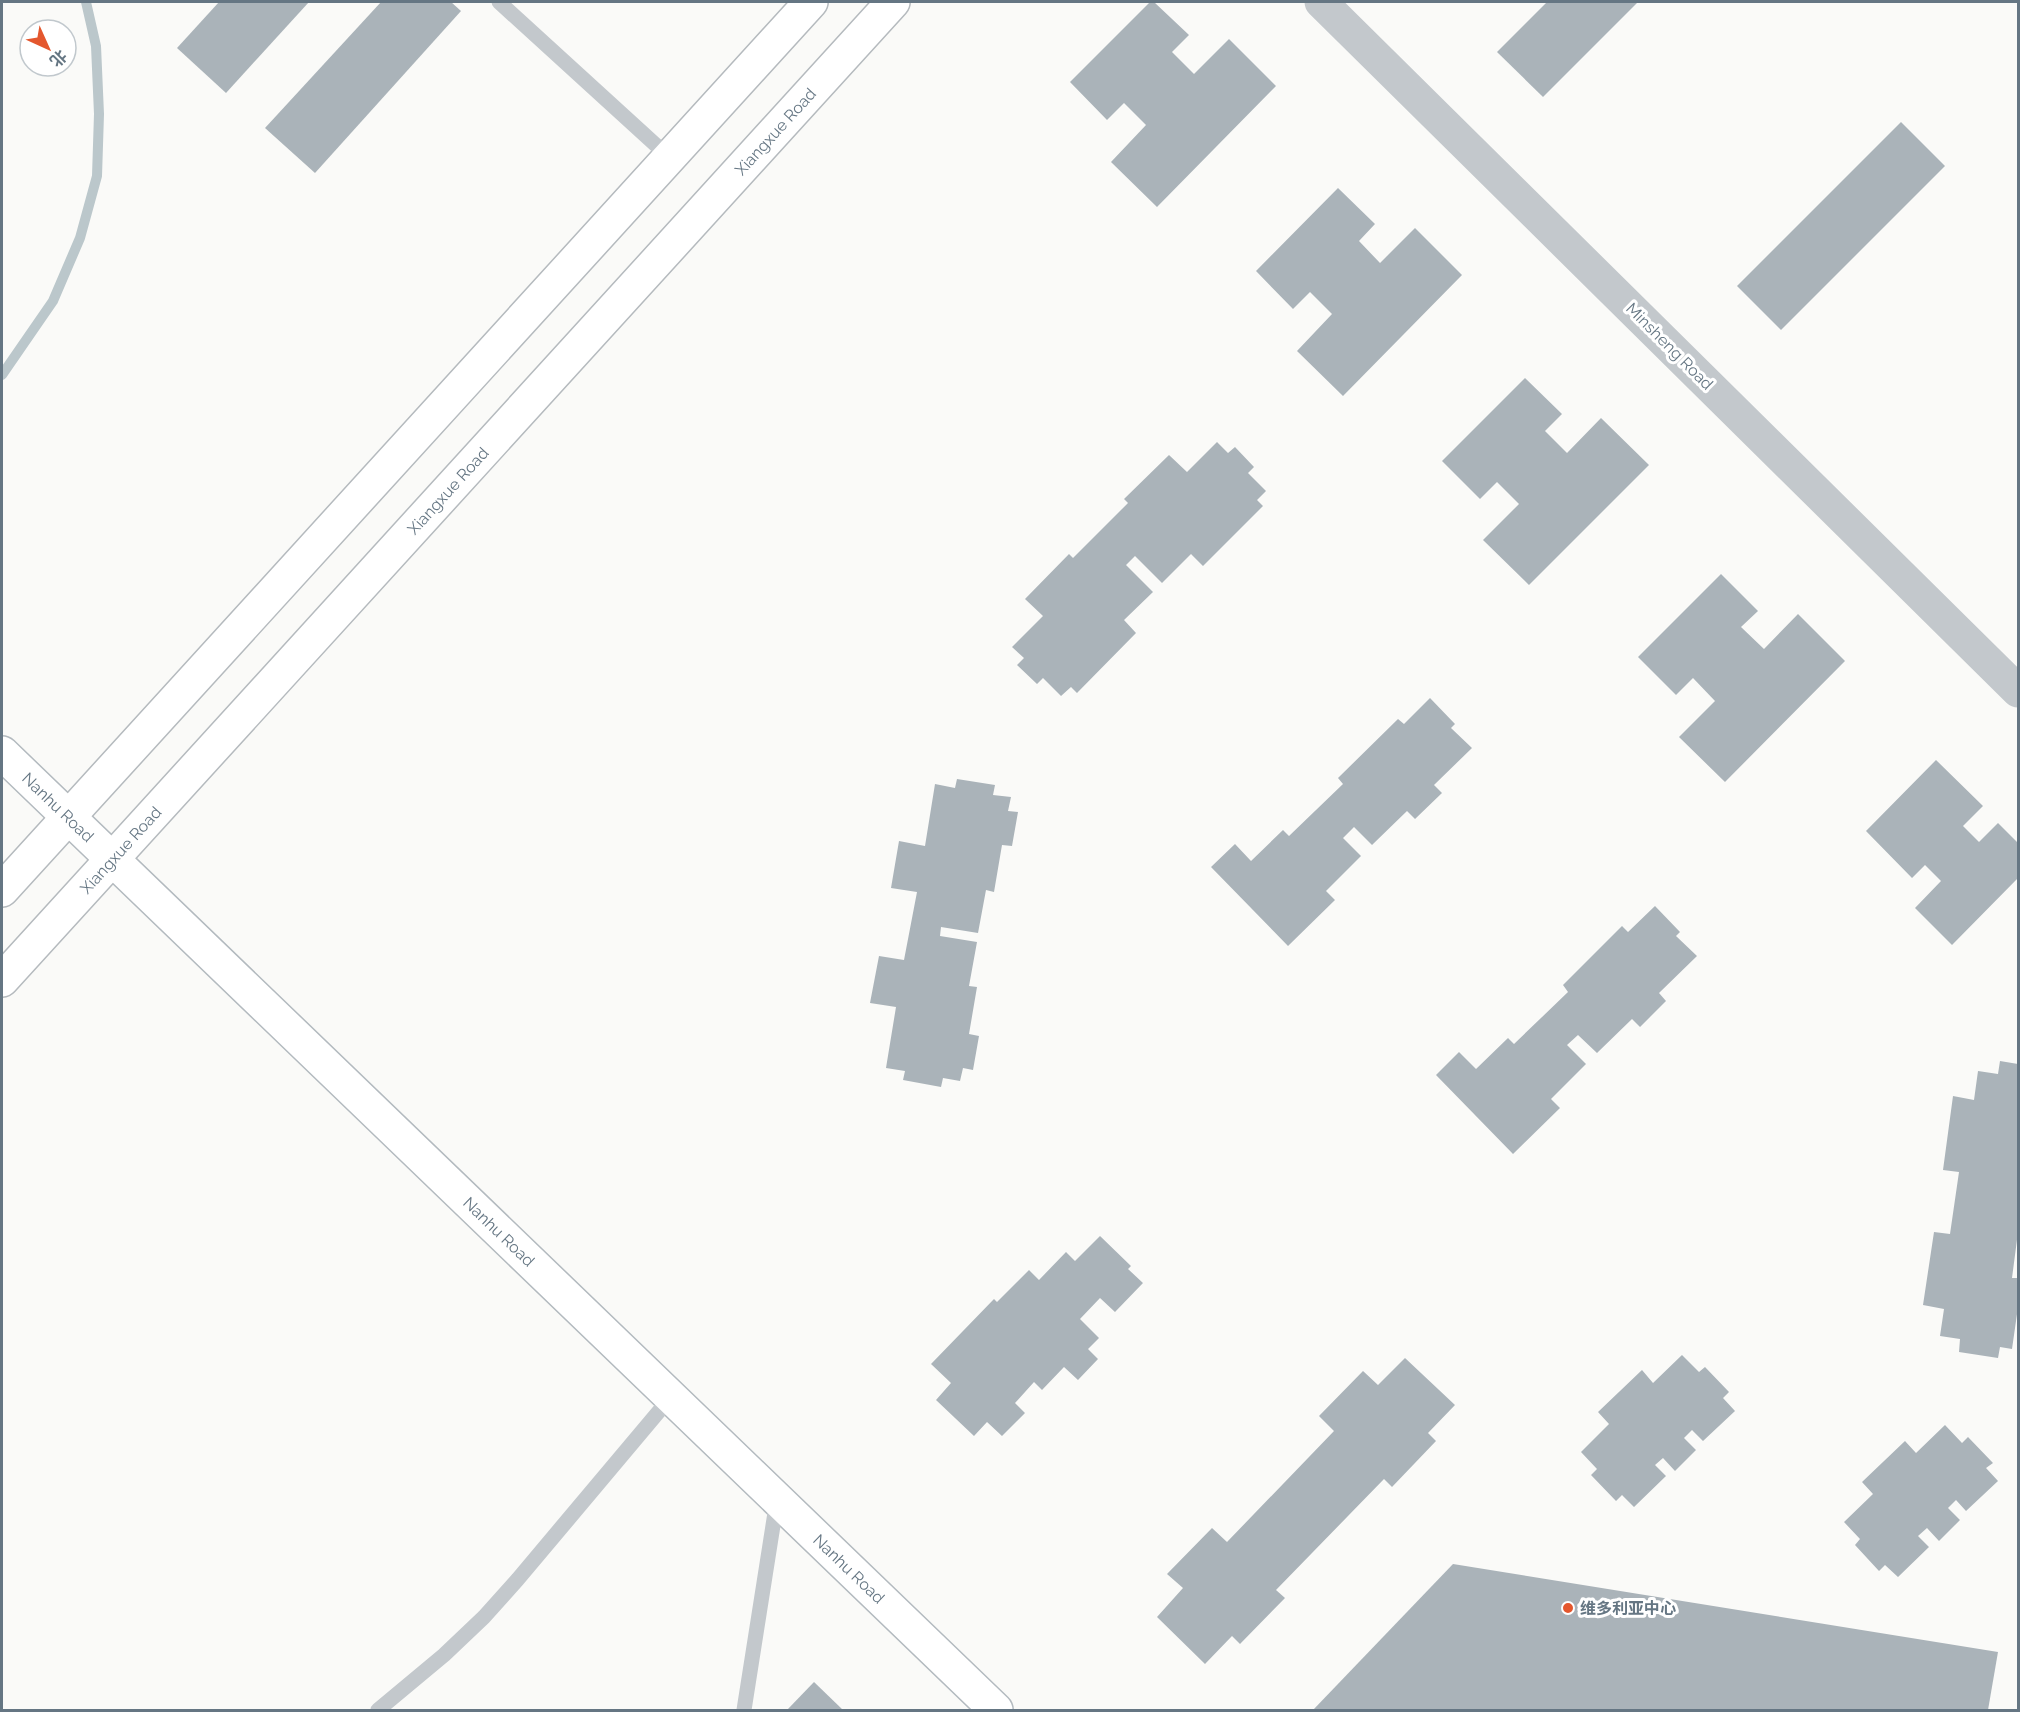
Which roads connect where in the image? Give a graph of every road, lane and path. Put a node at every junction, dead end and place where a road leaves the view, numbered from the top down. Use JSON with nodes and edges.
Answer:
{"nodes":[{"id":1,"x":499,"y":2,"type":"edge"},
{"id":2,"x":811,"y":2,"type":"edge"},
{"id":3,"x":892,"y":2,"type":"edge"},
{"id":4,"x":1321,"y":2,"type":"edge"},
{"id":5,"x":669,"y":157,"type":"junction"},
{"id":6,"x":2019,"y":691,"type":"edge"},
{"id":7,"x":2,"y":753,"type":"edge"},
{"id":8,"x":67,"y":818,"type":"junction"},
{"id":9,"x":112,"y":859,"type":"junction"},
{"id":10,"x":2,"y":890,"type":"edge"},
{"id":11,"x":2,"y":980,"type":"edge"},
{"id":12,"x":671,"y":1397,"type":"junction"},
{"id":13,"x":777,"y":1500,"type":"junction"},
{"id":14,"x":378,"y":1710,"type":"edge"},
{"id":15,"x":744,"y":1710,"type":"edge"},
{"id":16,"x":996,"y":1710,"type":"edge"}],
"edges":[{"from":1,"to":5,"type":"lane"},
{"from":2,"to":5,"type":"main road"},
{"from":3,"to":9,"type":"main road","name":"Xiangxue Road"},
{"from":4,"to":6,"type":"street","name":"Minsheng Road"},
{"from":5,"to":8,"type":"main road"},
{"from":7,"to":8,"type":"main road","name":"Nanhu Road"},
{"from":8,"to":9,"type":"main road","name":"Nanhu Road"},
{"from":8,"to":10,"type":"main road"},
{"from":9,"to":11,"type":"main road","name":"Xiangxue Road"},
{"from":9,"to":12,"type":"main road","name":"Nanhu Road"},
{"from":12,"to":13,"type":"main road","name":"Nanhu Road"},
{"from":12,"to":14,"type":"lane"},
{"from":13,"to":15,"type":"lane"},
{"from":13,"to":16,"type":"main road","name":"Nanhu Road"}]}
